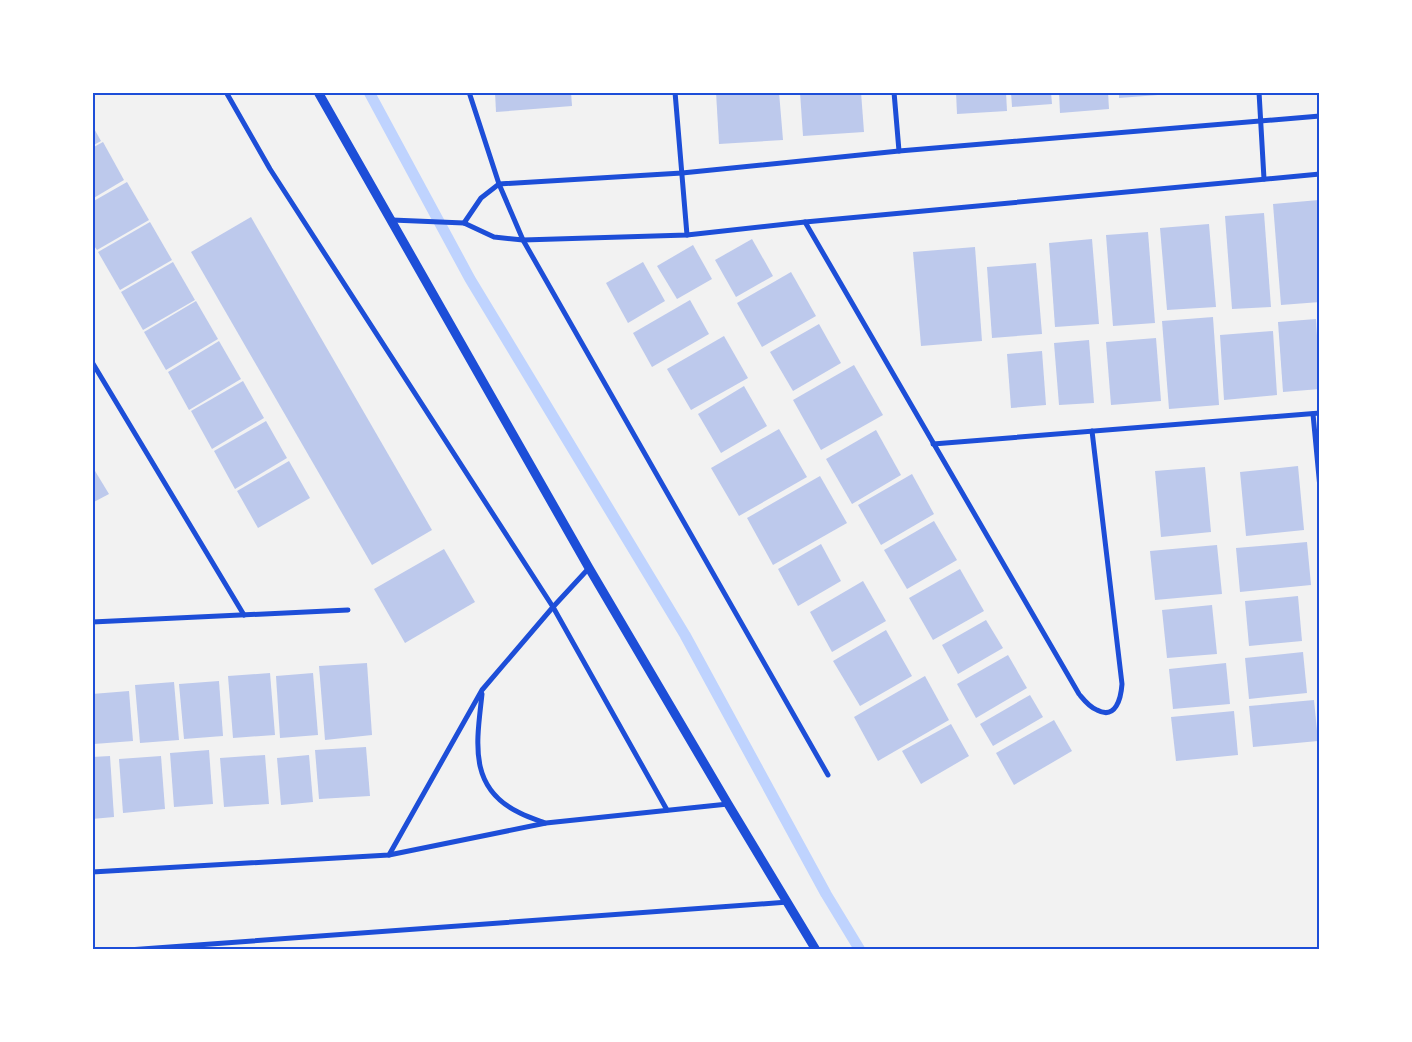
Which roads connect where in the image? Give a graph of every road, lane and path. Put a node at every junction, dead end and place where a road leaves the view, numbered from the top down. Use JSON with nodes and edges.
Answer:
{"nodes":[{"id":1,"x":226,"y":92,"type":"edge"},
{"id":2,"x":318,"y":92,"type":"edge"},
{"id":3,"x":469,"y":92,"type":"edge"},
{"id":4,"x":675,"y":92,"type":"edge"},
{"id":5,"x":894,"y":92,"type":"edge"},
{"id":6,"x":1259,"y":92,"type":"edge"},
{"id":7,"x":1320,"y":116,"type":"edge"},
{"id":8,"x":1261,"y":120,"type":"junction"},
{"id":9,"x":899,"y":151,"type":"junction"},
{"id":10,"x":682,"y":172,"type":"junction"},
{"id":11,"x":1320,"y":174,"type":"edge"},
{"id":12,"x":1264,"y":179,"type":"junction"},
{"id":13,"x":499,"y":184,"type":"junction"},
{"id":14,"x":392,"y":220,"type":"junction"},
{"id":15,"x":464,"y":222,"type":"junction"},
{"id":16,"x":805,"y":222,"type":"junction"},
{"id":17,"x":687,"y":235,"type":"junction"},
{"id":18,"x":523,"y":240,"type":"junction"},
{"id":19,"x":92,"y":362,"type":"edge"},
{"id":20,"x":1320,"y":413,"type":"edge"},
{"id":21,"x":1313,"y":414,"type":"junction"},
{"id":22,"x":1092,"y":431,"type":"junction"},
{"id":23,"x":933,"y":444,"type":"junction"},
{"id":24,"x":1320,"y":488,"type":"edge"},
{"id":25,"x":589,"y":568,"type":"junction"},
{"id":26,"x":553,"y":607,"type":"junction"},
{"id":27,"x":348,"y":610,"type":"dead end"},
{"id":28,"x":244,"y":615,"type":"junction"},
{"id":29,"x":92,"y":622,"type":"edge"},
{"id":30,"x":482,"y":690,"type":"junction"},
{"id":31,"x":828,"y":775,"type":"dead end"},
{"id":32,"x":728,"y":804,"type":"junction"},
{"id":33,"x":667,"y":810,"type":"junction"},
{"id":34,"x":546,"y":823,"type":"junction"},
{"id":35,"x":389,"y":855,"type":"junction"},
{"id":36,"x":92,"y":872,"type":"edge"},
{"id":37,"x":788,"y":902,"type":"junction"},
{"id":38,"x":189,"y":948,"type":"edge"},
{"id":39,"x":128,"y":950,"type":"edge"},
{"id":40,"x":816,"y":950,"type":"edge"}],
"edges":[{"from":1,"to":26,"type":"street"},
{"from":2,"to":14,"type":"street"},
{"from":3,"to":13,"type":"street"},
{"from":4,"to":10,"type":"street"},
{"from":5,"to":9,"type":"street"},
{"from":6,"to":8,"type":"street"},
{"from":7,"to":8,"type":"street"},
{"from":8,"to":9,"type":"street"},
{"from":8,"to":12,"type":"street"},
{"from":9,"to":10,"type":"street"},
{"from":10,"to":13,"type":"street"},
{"from":10,"to":17,"type":"street"},
{"from":11,"to":12,"type":"street"},
{"from":12,"to":16,"type":"street"},
{"from":13,"to":15,"type":"street"},
{"from":13,"to":18,"type":"street"},
{"from":14,"to":15,"type":"street"},
{"from":14,"to":25,"type":"street"},
{"from":15,"to":18,"type":"street"},
{"from":16,"to":17,"type":"street"},
{"from":16,"to":23,"type":"street"},
{"from":17,"to":18,"type":"street"},
{"from":18,"to":31,"type":"street"},
{"from":19,"to":28,"type":"street"},
{"from":20,"to":21,"type":"street"},
{"from":21,"to":22,"type":"street"},
{"from":21,"to":24,"type":"street"},
{"from":22,"to":23,"type":"street"},
{"from":22,"to":23,"type":"street"},
{"from":25,"to":26,"type":"street"},
{"from":25,"to":32,"type":"street"},
{"from":26,"to":30,"type":"street"},
{"from":26,"to":33,"type":"street"},
{"from":27,"to":28,"type":"street"},
{"from":28,"to":29,"type":"street"},
{"from":30,"to":34,"type":"street"},
{"from":30,"to":35,"type":"street"},
{"from":32,"to":33,"type":"street"},
{"from":32,"to":37,"type":"street"},
{"from":33,"to":34,"type":"street"},
{"from":34,"to":35,"type":"street"},
{"from":35,"to":36,"type":"street"},
{"from":37,"to":38,"type":"street"},
{"from":37,"to":40,"type":"street"},
{"from":38,"to":39,"type":"street"}]}
